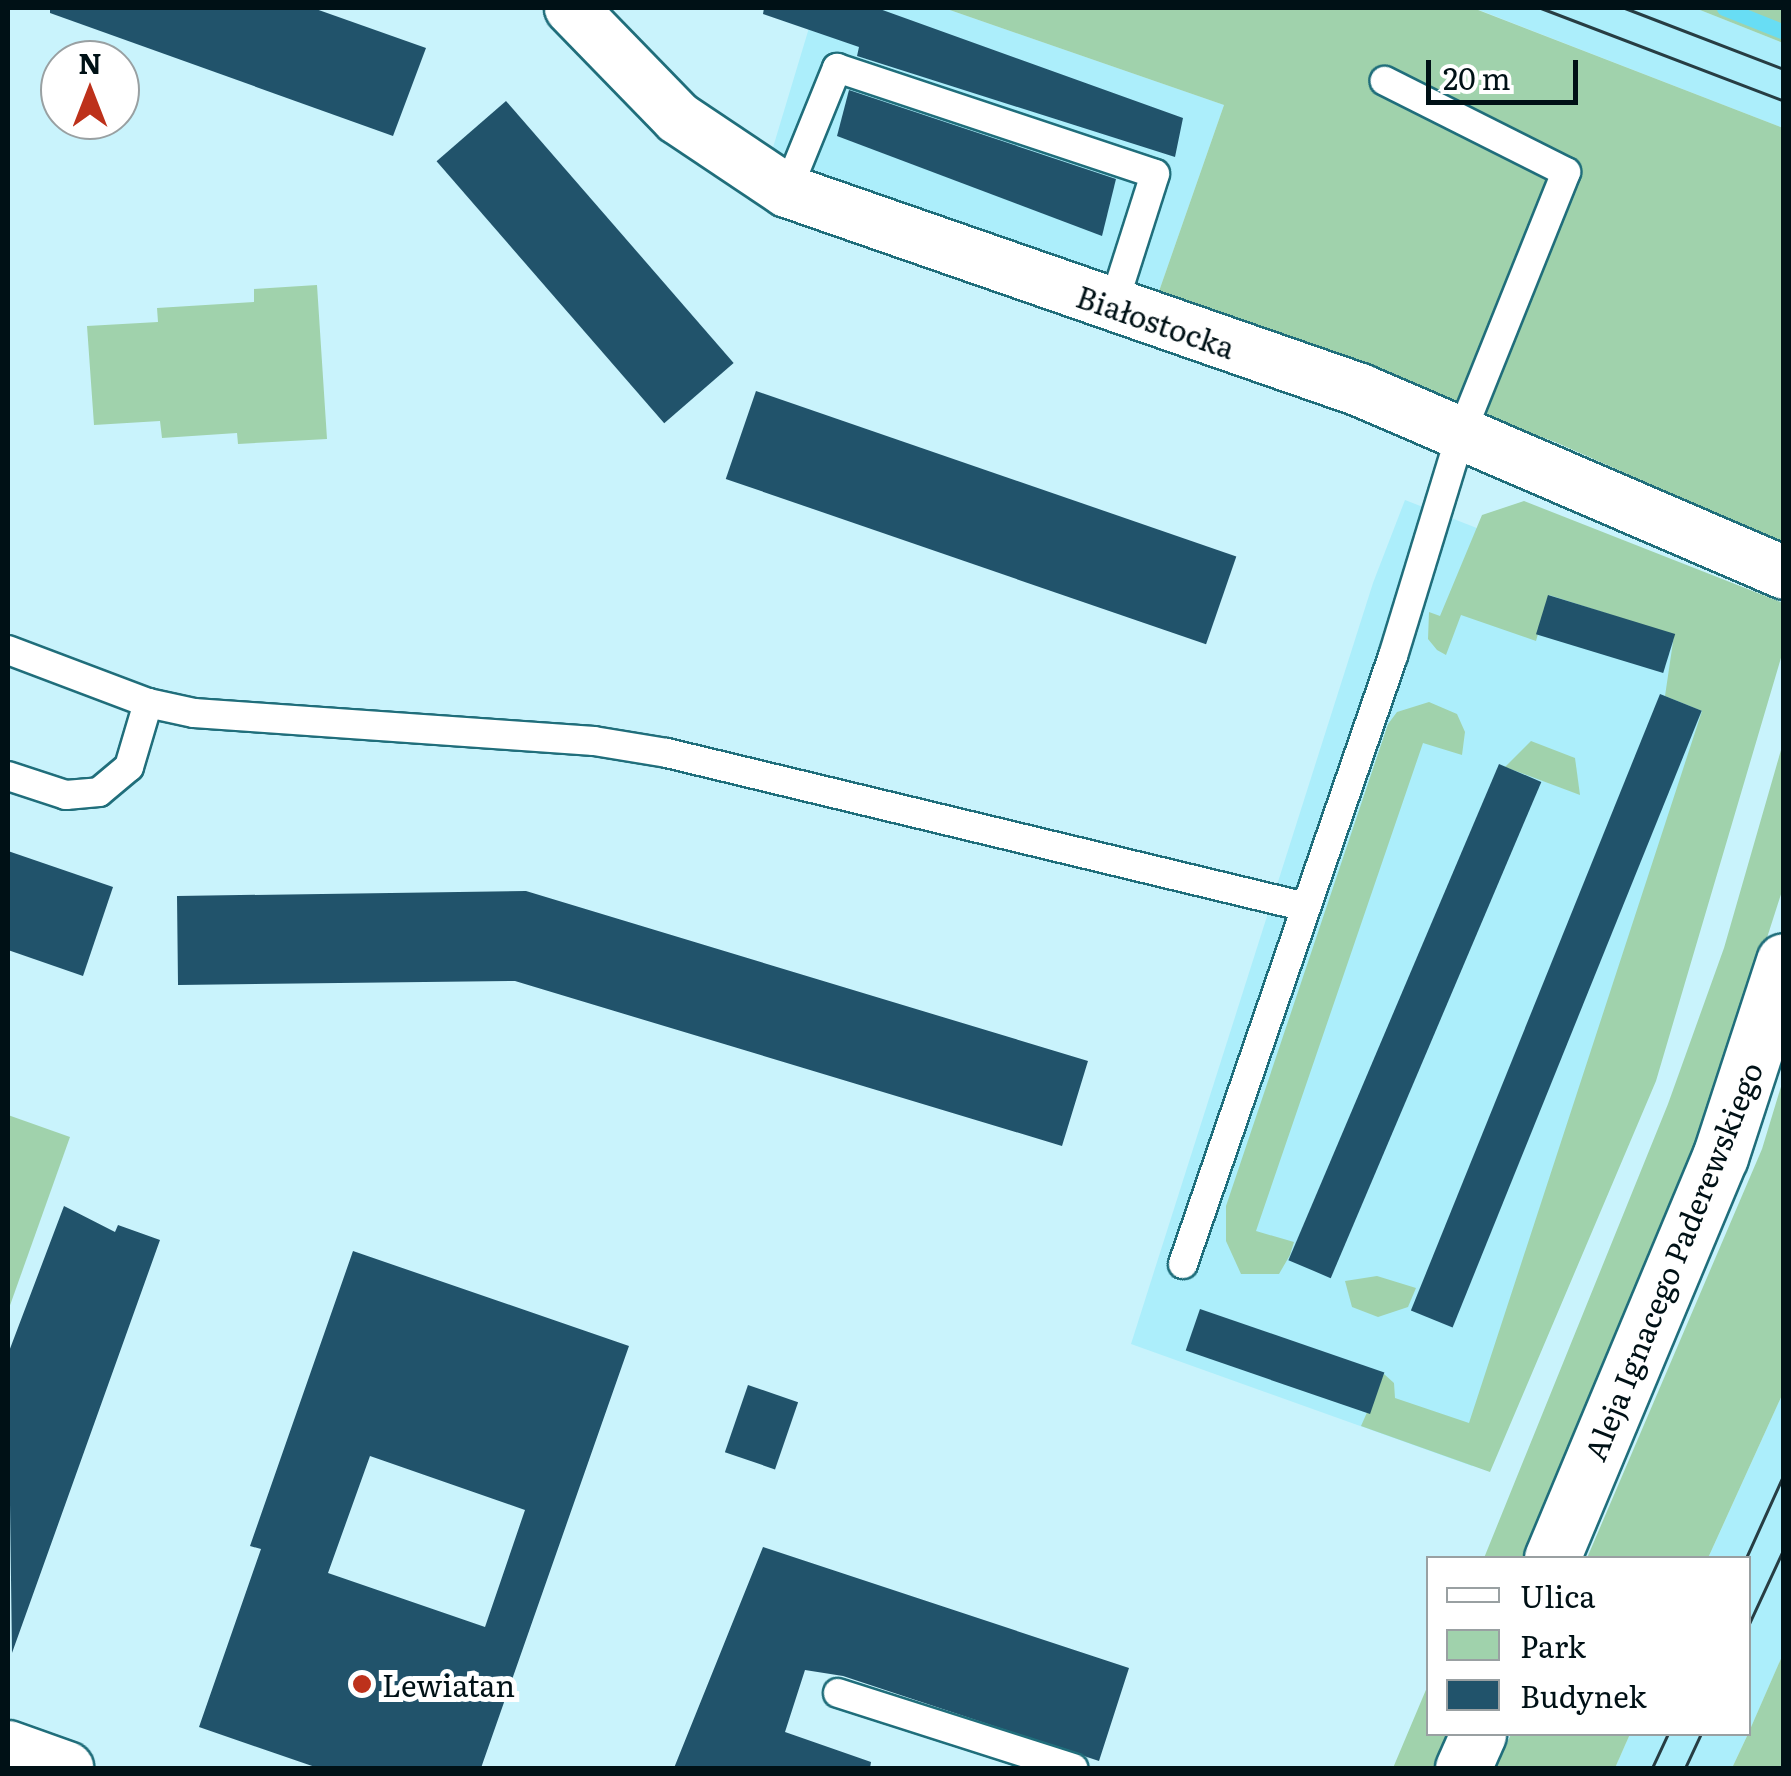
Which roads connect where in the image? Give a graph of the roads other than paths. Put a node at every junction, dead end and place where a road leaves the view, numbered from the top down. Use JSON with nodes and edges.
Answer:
{"nodes":[{"id":1,"x":571,"y":8,"type":"edge"},
{"id":2,"x":1385,"y":81,"type":"dead end"},
{"id":3,"x":787,"y":192,"type":"junction"},
{"id":4,"x":1113,"y":306,"type":"junction"},
{"id":5,"x":1462,"y":431,"type":"junction"},
{"id":6,"x":1784,"y":572,"type":"edge"},
{"id":7,"x":8,"y":650,"type":"edge"},
{"id":8,"x":148,"y":703,"type":"junction"},
{"id":9,"x":8,"y":776,"type":"edge"},
{"id":10,"x":1306,"y":908,"type":"junction"},
{"id":11,"x":1784,"y":962,"type":"edge"},
{"id":12,"x":1183,"y":1264,"type":"dead end"},
{"id":13,"x":1553,"y":1556,"type":"edge"},
{"id":14,"x":838,"y":1693,"type":"dead end"},
{"id":15,"x":1477,"y":1736,"type":"edge"},
{"id":16,"x":8,"y":1747,"type":"edge"},
{"id":17,"x":67,"y":1768,"type":"edge"},
{"id":18,"x":1073,"y":1768,"type":"edge"},
{"id":19,"x":1463,"y":1768,"type":"edge"}],
"edges":[{"from":1,"to":3,"type":"street","name":"Białostocka"},
{"from":2,"to":5,"type":"lane"},
{"from":3,"to":4,"type":"street","name":"Białostocka"},
{"from":3,"to":4,"type":"lane"},
{"from":4,"to":5,"type":"street","name":"Białostocka"},
{"from":5,"to":6,"type":"street","name":"Białostocka"},
{"from":5,"to":10,"type":"lane"},
{"from":7,"to":8,"type":"lane"},
{"from":8,"to":9,"type":"lane"},
{"from":8,"to":10,"type":"lane"},
{"from":10,"to":12,"type":"lane"},
{"from":11,"to":13,"type":"street","name":"Aleja Ignacego Paderewskiego"},
{"from":14,"to":18,"type":"lane"},
{"from":15,"to":19,"type":"street"},
{"from":16,"to":17,"type":"street"}]}
